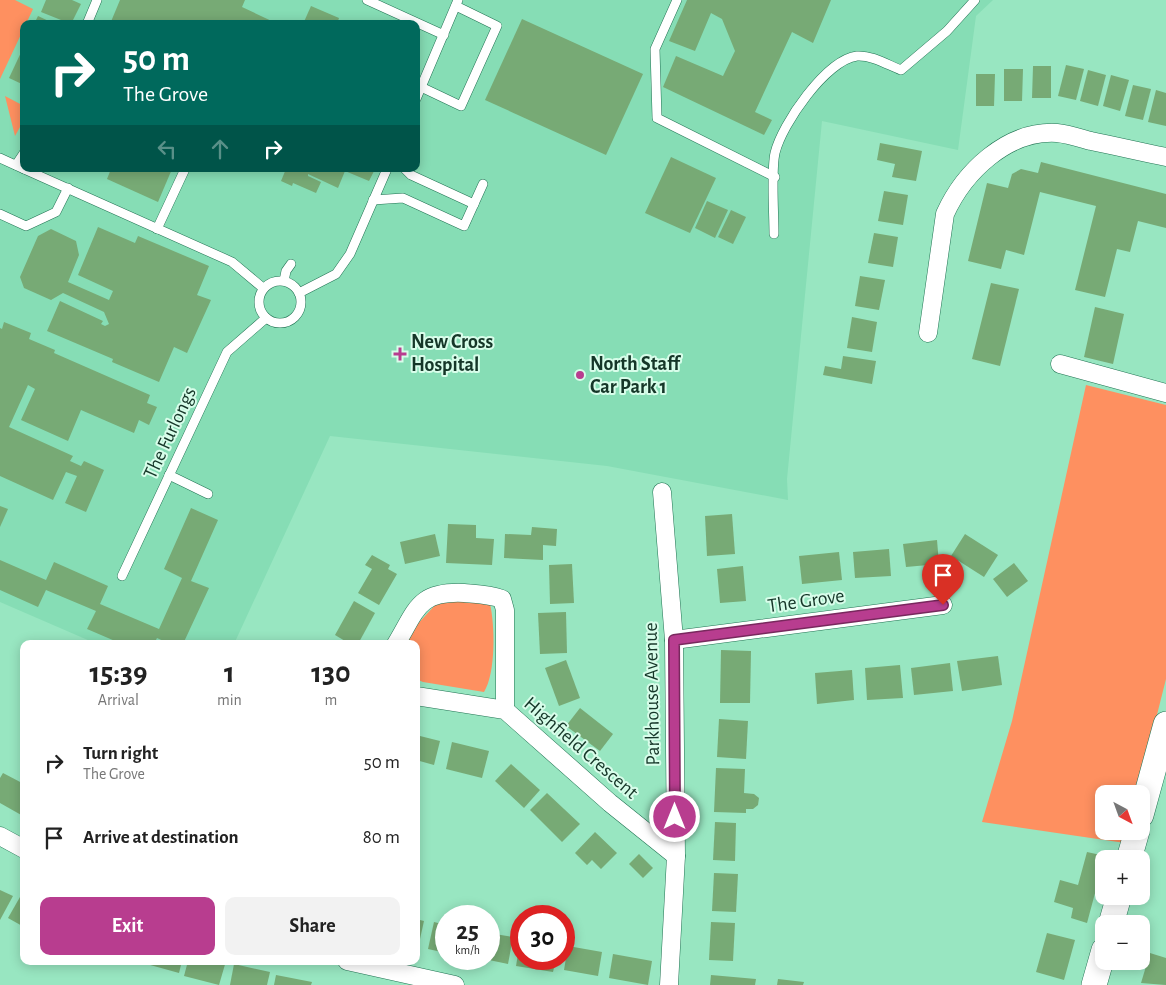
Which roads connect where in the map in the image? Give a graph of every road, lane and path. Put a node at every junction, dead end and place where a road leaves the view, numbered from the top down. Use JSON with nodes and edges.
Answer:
{"nodes":[{"id":1,"x":97,"y":0,"type":"edge"},
{"id":2,"x":367,"y":0,"type":"edge"},
{"id":3,"x":677,"y":0,"type":"edge"},
{"id":4,"x":975,"y":0,"type":"edge"},
{"id":5,"x":457,"y":3,"type":"edge"},
{"id":6,"x":89,"y":20,"type":"edge"},
{"id":7,"x":411,"y":20,"type":"edge"},
{"id":8,"x":420,"y":24,"type":"edge"},
{"id":9,"x":444,"y":35,"type":"junction"},
{"id":10,"x":421,"y":87,"type":"joint"},
{"id":11,"x":1166,"y":157,"type":"edge"},
{"id":12,"x":0,"y":158,"type":"edge"},
{"id":13,"x":20,"y":167,"type":"edge"},
{"id":14,"x":32,"y":172,"type":"edge"},
{"id":15,"x":184,"y":172,"type":"edge"},
{"id":16,"x":386,"y":172,"type":"edge"},
{"id":17,"x":408,"y":172,"type":"edge"},
{"id":18,"x":775,"y":177,"type":"junction"},
{"id":19,"x":483,"y":184,"type":"dead end"},
{"id":20,"x":68,"y":188,"type":"junction"},
{"id":21,"x":373,"y":200,"type":"junction"},
{"id":22,"x":474,"y":204,"type":"junction"},
{"id":23,"x":0,"y":214,"type":"edge"},
{"id":24,"x":157,"y":229,"type":"junction"},
{"id":25,"x":774,"y":234,"type":"dead end"},
{"id":26,"x":291,"y":264,"type":"dead end"},
{"id":27,"x":284,"y":281,"type":"junction"},
{"id":28,"x":264,"y":288,"type":"junction"},
{"id":29,"x":299,"y":293,"type":"junction"},
{"id":30,"x":266,"y":318,"type":"junction"},
{"id":31,"x":928,"y":333,"type":"dead end"},
{"id":32,"x":1060,"y":364,"type":"dead end"},
{"id":33,"x":1166,"y":394,"type":"edge"},
{"id":34,"x":170,"y":475,"type":"junction"},
{"id":35,"x":662,"y":492,"type":"dead end"},
{"id":36,"x":208,"y":494,"type":"dead end"},
{"id":37,"x":122,"y":576,"type":"dead end"},
{"id":38,"x":943,"y":605,"type":"dead end"},
{"id":39,"x":398,"y":640,"type":"edge"},
{"id":40,"x":674,"y":640,"type":"junction"},
{"id":41,"x":420,"y":697,"type":"edge"},
{"id":42,"x":505,"y":710,"type":"junction"},
{"id":43,"x":1166,"y":724,"type":"edge"},
{"id":44,"x":1149,"y":785,"type":"edge"},
{"id":45,"x":0,"y":836,"type":"edge"},
{"id":46,"x":20,"y":847,"type":"edge"},
{"id":47,"x":676,"y":856,"type":"junction"},
{"id":48,"x":365,"y":965,"type":"edge"},
{"id":49,"x":1098,"y":970,"type":"edge"},
{"id":50,"x":455,"y":985,"type":"edge"},
{"id":51,"x":669,"y":985,"type":"edge"},
{"id":52,"x":1094,"y":985,"type":"edge"}],
"edges":[{"from":1,"to":6,"type":"lane"},
{"from":2,"to":7,"type":"lane"},
{"from":3,"to":18,"type":"lane"},
{"from":4,"to":18,"type":"lane"},
{"from":5,"to":9,"type":"lane"},
{"from":5,"to":10,"type":"lane"},
{"from":8,"to":9,"type":"lane"},
{"from":9,"to":10,"type":"lane"},
{"from":11,"to":31,"type":"street"},
{"from":12,"to":13,"type":"lane"},
{"from":14,"to":20,"type":"lane"},
{"from":15,"to":24,"type":"lane"},
{"from":16,"to":21,"type":"lane"},
{"from":17,"to":22,"type":"lane"},
{"from":18,"to":25,"type":"lane"},
{"from":19,"to":22,"type":"lane"},
{"from":20,"to":23,"type":"lane"},
{"from":20,"to":24,"type":"lane"},
{"from":21,"to":22,"type":"lane"},
{"from":21,"to":29,"type":"lane"},
{"from":24,"to":28,"type":"lane"},
{"from":26,"to":27,"type":"lane"},
{"from":27,"to":28,"type":"lane"},
{"from":27,"to":29,"type":"lane"},
{"from":28,"to":30,"type":"lane"},
{"from":29,"to":30,"type":"lane"},
{"from":30,"to":34,"type":"lane","name":"The Furlongs"},
{"from":32,"to":33,"type":"street"},
{"from":34,"to":36,"type":"lane"},
{"from":34,"to":37,"type":"lane","name":"The Furlongs"},
{"from":35,"to":40,"type":"street","name":"Parkhouse Avenue"},
{"from":38,"to":40,"type":"street","name":"The Grove"},
{"from":39,"to":42,"type":"street","name":"Highfield Crescent"},
{"from":40,"to":47,"type":"street","name":"Parkhouse Avenue"},
{"from":41,"to":42,"type":"street","name":"Highfield Crescent"},
{"from":42,"to":47,"type":"street","name":"Highfield Crescent"},
{"from":43,"to":44,"type":"street"},
{"from":45,"to":46,"type":"street"},
{"from":47,"to":51,"type":"street","name":"Parkhouse Avenue"},
{"from":48,"to":50,"type":"street"},
{"from":49,"to":52,"type":"street"}]}
